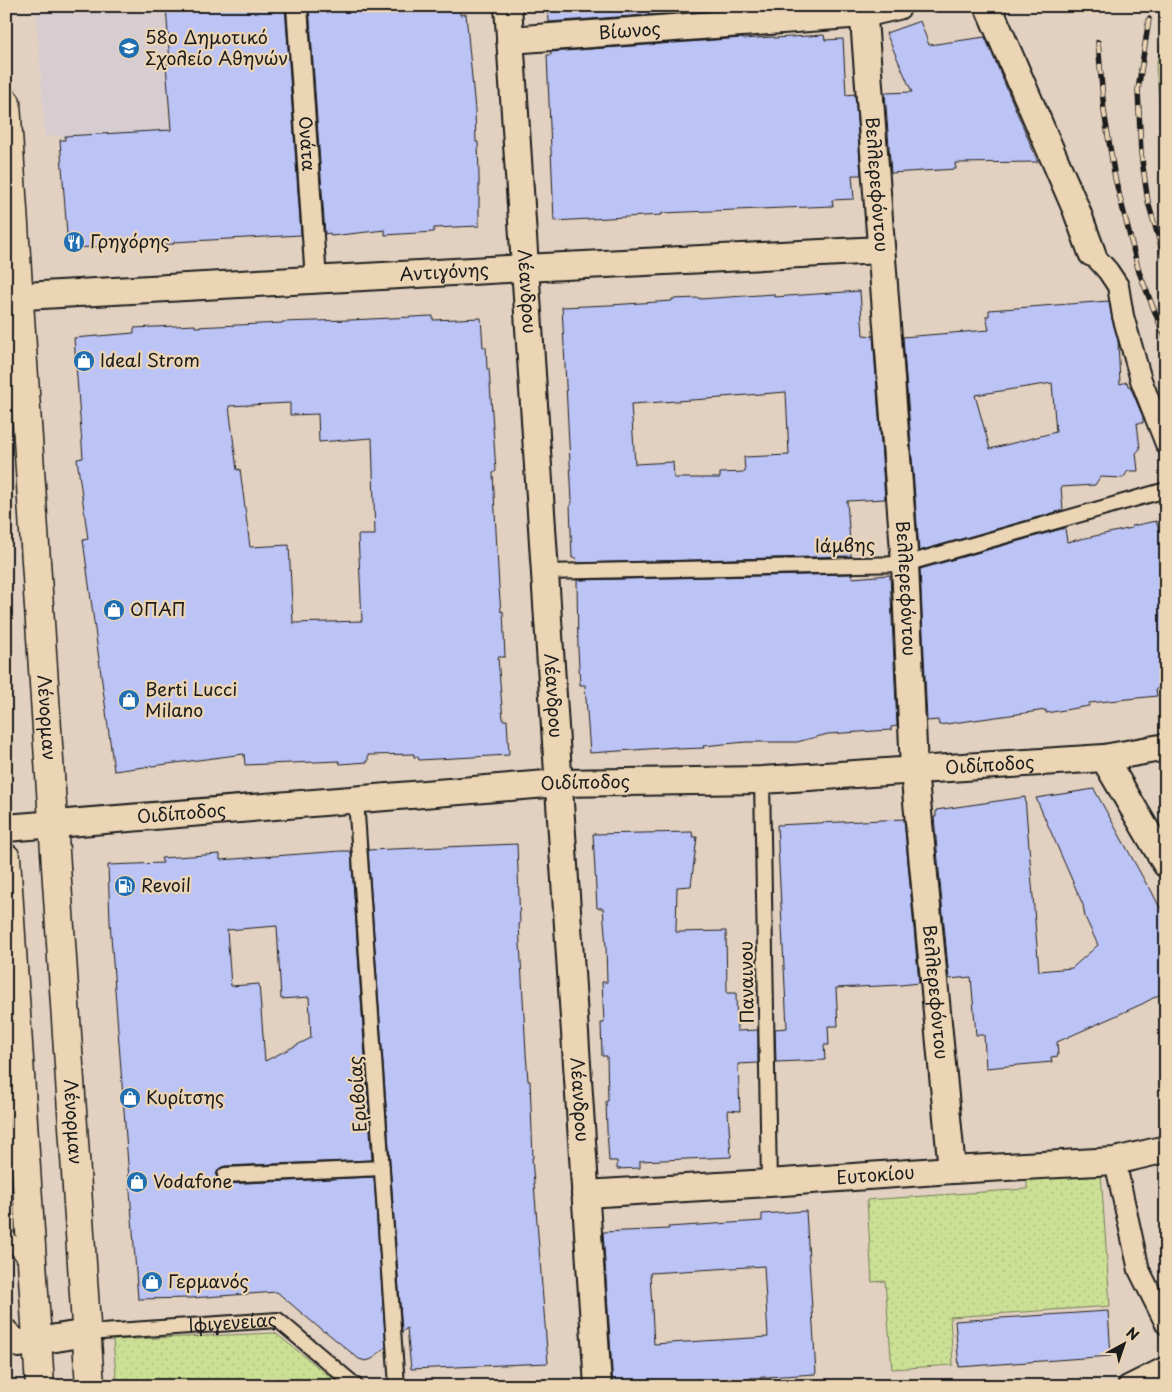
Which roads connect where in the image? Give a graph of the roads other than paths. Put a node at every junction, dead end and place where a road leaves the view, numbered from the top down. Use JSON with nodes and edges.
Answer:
{"nodes":[{"id":1,"x":296,"y":6,"type":"edge"},
{"id":2,"x":508,"y":6,"type":"edge"},
{"id":3,"x":898,"y":6,"type":"edge"},
{"id":4,"x":988,"y":6,"type":"edge"},
{"id":5,"x":863,"y":10,"type":"edge"},
{"id":6,"x":510,"y":40,"type":"junction"},
{"id":7,"x":6,"y":103,"type":"edge"},
{"id":8,"x":881,"y":250,"type":"junction"},
{"id":9,"x":1092,"y":253,"type":"joint"},
{"id":10,"x":525,"y":268,"type":"junction"},
{"id":11,"x":316,"y":280,"type":"junction"},
{"id":12,"x":13,"y":297,"type":"edge"},
{"id":13,"x":1166,"y":444,"type":"edge"},
{"id":14,"x":1166,"y":490,"type":"edge"},
{"id":15,"x":906,"y":564,"type":"junction"},
{"id":16,"x":545,"y":572,"type":"junction"},
{"id":17,"x":1166,"y":747,"type":"edge"},
{"id":18,"x":1104,"y":758,"type":"junction"},
{"id":19,"x":914,"y":770,"type":"junction"},
{"id":20,"x":762,"y":780,"type":"junction"},
{"id":21,"x":559,"y":783,"type":"junction"},
{"id":22,"x":356,"y":800,"type":"junction"},
{"id":23,"x":54,"y":825,"type":"junction"},
{"id":24,"x":6,"y":828,"type":"edge"},
{"id":25,"x":6,"y":858,"type":"edge"},
{"id":26,"x":1166,"y":864,"type":"edge"},
{"id":27,"x":23,"y":1120,"type":"junction"},
{"id":28,"x":1166,"y":1150,"type":"edge"},
{"id":29,"x":6,"y":1154,"type":"edge"},
{"id":30,"x":1115,"y":1161,"type":"junction"},
{"id":31,"x":382,"y":1168,"type":"junction"},
{"id":32,"x":952,"y":1170,"type":"junction"},
{"id":33,"x":225,"y":1175,"type":"dead end"},
{"id":34,"x":769,"y":1184,"type":"junction"},
{"id":35,"x":585,"y":1194,"type":"junction"},
{"id":36,"x":6,"y":1235,"type":"edge"},
{"id":37,"x":32,"y":1267,"type":"junction"},
{"id":38,"x":1166,"y":1324,"type":"edge"},
{"id":39,"x":6,"y":1333,"type":"edge"},
{"id":40,"x":86,"y":1333,"type":"junction"},
{"id":41,"x":37,"y":1340,"type":"junction"},
{"id":42,"x":1166,"y":1367,"type":"edge"},
{"id":43,"x":40,"y":1386,"type":"edge"},
{"id":44,"x":90,"y":1386,"type":"edge"},
{"id":45,"x":356,"y":1386,"type":"edge"},
{"id":46,"x":397,"y":1386,"type":"edge"},
{"id":47,"x":598,"y":1386,"type":"edge"},
{"id":48,"x":1128,"y":1386,"type":"edge"}],
"edges":[{"from":1,"to":11,"type":"street","name":"Ονάτα"},
{"from":2,"to":6,"type":"street","name":"Λέανδρου"},
{"from":3,"to":5,"type":"street","name":"Βίωνος"},
{"from":4,"to":9,"type":"street"},
{"from":5,"to":6,"type":"street","name":"Βίωνος"},
{"from":5,"to":8,"type":"street","name":"Βελλερεφόντου"},
{"from":6,"to":10,"type":"street","name":"Λέανδρου"},
{"from":7,"to":12,"type":"main road","name":"Λένορμαν"},
{"from":8,"to":10,"type":"street","name":"Αντιγόνης"},
{"from":8,"to":15,"type":"street","name":"Βελλερεφόντου"},
{"from":9,"to":13,"type":"street"},
{"from":10,"to":11,"type":"street","name":"Αντιγόνης"},
{"from":10,"to":16,"type":"street","name":"Λέανδρου"},
{"from":11,"to":12,"type":"street","name":"Αντιγόνης"},
{"from":12,"to":23,"type":"main road","name":"Λένορμαν"},
{"from":14,"to":15,"type":"lane","name":"Ιάμβης"},
{"from":15,"to":16,"type":"lane","name":"Ιάμβης"},
{"from":15,"to":19,"type":"street","name":"Βελλερεφόντου"},
{"from":16,"to":21,"type":"street","name":"Λέανδρου"},
{"from":17,"to":18,"type":"street","name":"Οιδίποδος"},
{"from":18,"to":19,"type":"street","name":"Οιδίποδος"},
{"from":18,"to":26,"type":"street"},
{"from":19,"to":20,"type":"street","name":"Οιδίποδος"},
{"from":19,"to":32,"type":"street","name":"Βελλερεφόντου"},
{"from":20,"to":21,"type":"street","name":"Οιδίποδος"},
{"from":20,"to":34,"type":"lane","name":"Παναινου"},
{"from":21,"to":22,"type":"street","name":"Οιδίποδος"},
{"from":21,"to":35,"type":"street","name":"Λέανδρου"},
{"from":22,"to":23,"type":"street","name":"Οιδίποδος"},
{"from":22,"to":31,"type":"lane","name":"Εριβοίας"},
{"from":23,"to":24,"type":"street","name":"Οιδίποδος"},
{"from":23,"to":40,"type":"main road","name":"Λένορμαν"},
{"from":25,"to":27,"type":"main road"},
{"from":27,"to":29,"type":"lane"},
{"from":27,"to":37,"type":"main road"},
{"from":28,"to":30,"type":"street","name":"Ευτοκίου"},
{"from":30,"to":32,"type":"street","name":"Ευτοκίου"},
{"from":30,"to":38,"type":"street"},
{"from":31,"to":33,"type":"lane"},
{"from":31,"to":46,"type":"lane","name":"Εριβοίας"},
{"from":32,"to":34,"type":"street","name":"Ευτοκίου"},
{"from":34,"to":35,"type":"street","name":"Ευτοκίου"},
{"from":35,"to":47,"type":"street","name":"Λέανδρου"},
{"from":36,"to":37,"type":"lane"},
{"from":37,"to":41,"type":"main road"},
{"from":39,"to":41,"type":"street"},
{"from":40,"to":41,"type":"street"},
{"from":40,"to":44,"type":"main road","name":"Λένορμαν"},
{"from":40,"to":45,"type":"lane","name":"Ιφιγενείας"},
{"from":41,"to":43,"type":"main road"},
{"from":42,"to":48,"type":"street"}]}
